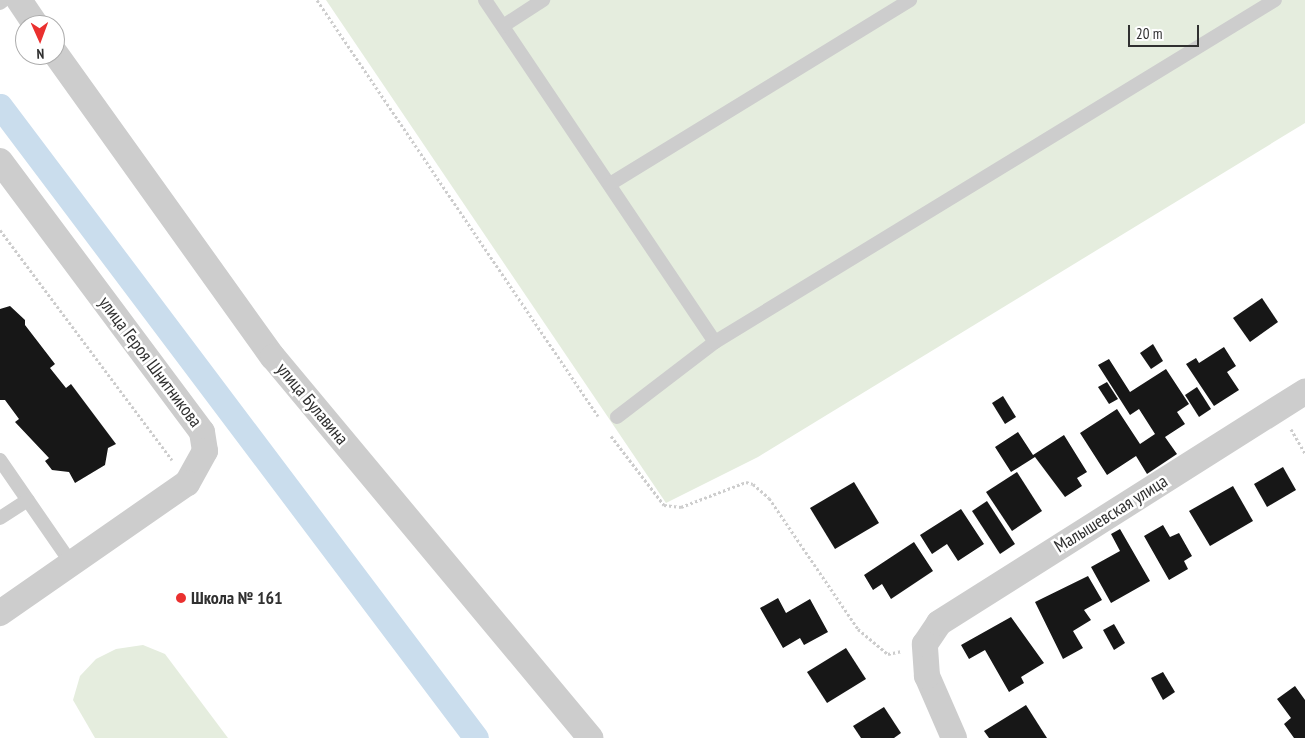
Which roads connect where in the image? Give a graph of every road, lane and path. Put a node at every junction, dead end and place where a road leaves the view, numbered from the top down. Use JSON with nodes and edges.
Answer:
{"nodes":[{"id":1,"x":4,"y":0,"type":"edge"},
{"id":2,"x":19,"y":0,"type":"edge"},
{"id":3,"x":317,"y":0,"type":"edge"},
{"id":4,"x":485,"y":0,"type":"edge"},
{"id":5,"x":544,"y":0,"type":"edge"},
{"id":6,"x":910,"y":0,"type":"edge"},
{"id":7,"x":1274,"y":0,"type":"edge"},
{"id":8,"x":0,"y":3,"type":"edge"},
{"id":9,"x":29,"y":15,"type":"edge"},
{"id":10,"x":502,"y":26,"type":"junction"},
{"id":11,"x":64,"y":65,"type":"edge"},
{"id":12,"x":5,"y":177,"type":"edge"},
{"id":13,"x":610,"y":184,"type":"junction"},
{"id":14,"x":0,"y":230,"type":"edge"},
{"id":15,"x":715,"y":342,"type":"junction"},
{"id":16,"x":1305,"y":392,"type":"edge"},
{"id":17,"x":616,"y":417,"type":"dead end"},
{"id":18,"x":602,"y":423,"type":"dead end"},
{"id":19,"x":608,"y":431,"type":"dead end"},
{"id":20,"x":0,"y":460,"type":"edge"},
{"id":21,"x":188,"y":483,"type":"junction"},
{"id":22,"x":28,"y":500,"type":"junction"},
{"id":23,"x":0,"y":518,"type":"edge"},
{"id":24,"x":72,"y":563,"type":"junction"},
{"id":25,"x":0,"y":612,"type":"edge"},
{"id":26,"x":925,"y":644,"type":"junction"},
{"id":27,"x":590,"y":738,"type":"edge"},
{"id":28,"x":954,"y":738,"type":"edge"}],
"edges":[{"from":1,"to":8,"type":"lane"},
{"from":2,"to":9,"type":"street"},
{"from":3,"to":18,"type":"path"},
{"from":4,"to":10,"type":"lane"},
{"from":5,"to":10,"type":"lane"},
{"from":6,"to":13,"type":"lane"},
{"from":7,"to":15,"type":"lane"},
{"from":10,"to":13,"type":"lane"},
{"from":11,"to":27,"type":"street","name":"улица Булавина"},
{"from":12,"to":21,"type":"street","name":"улица Героя Шнитникова"},
{"from":13,"to":15,"type":"lane"},
{"from":14,"to":21,"type":"path"},
{"from":15,"to":17,"type":"lane"},
{"from":16,"to":26,"type":"street","name":"Малышевская улица"},
{"from":19,"to":26,"type":"path"},
{"from":20,"to":22,"type":"lane"},
{"from":21,"to":24,"type":"street","name":"улица Героя Шнитникова"},
{"from":22,"to":23,"type":"lane"},
{"from":22,"to":24,"type":"lane"},
{"from":24,"to":25,"type":"street","name":"улица Героя Шнитникова"},
{"from":26,"to":28,"type":"street"}]}
